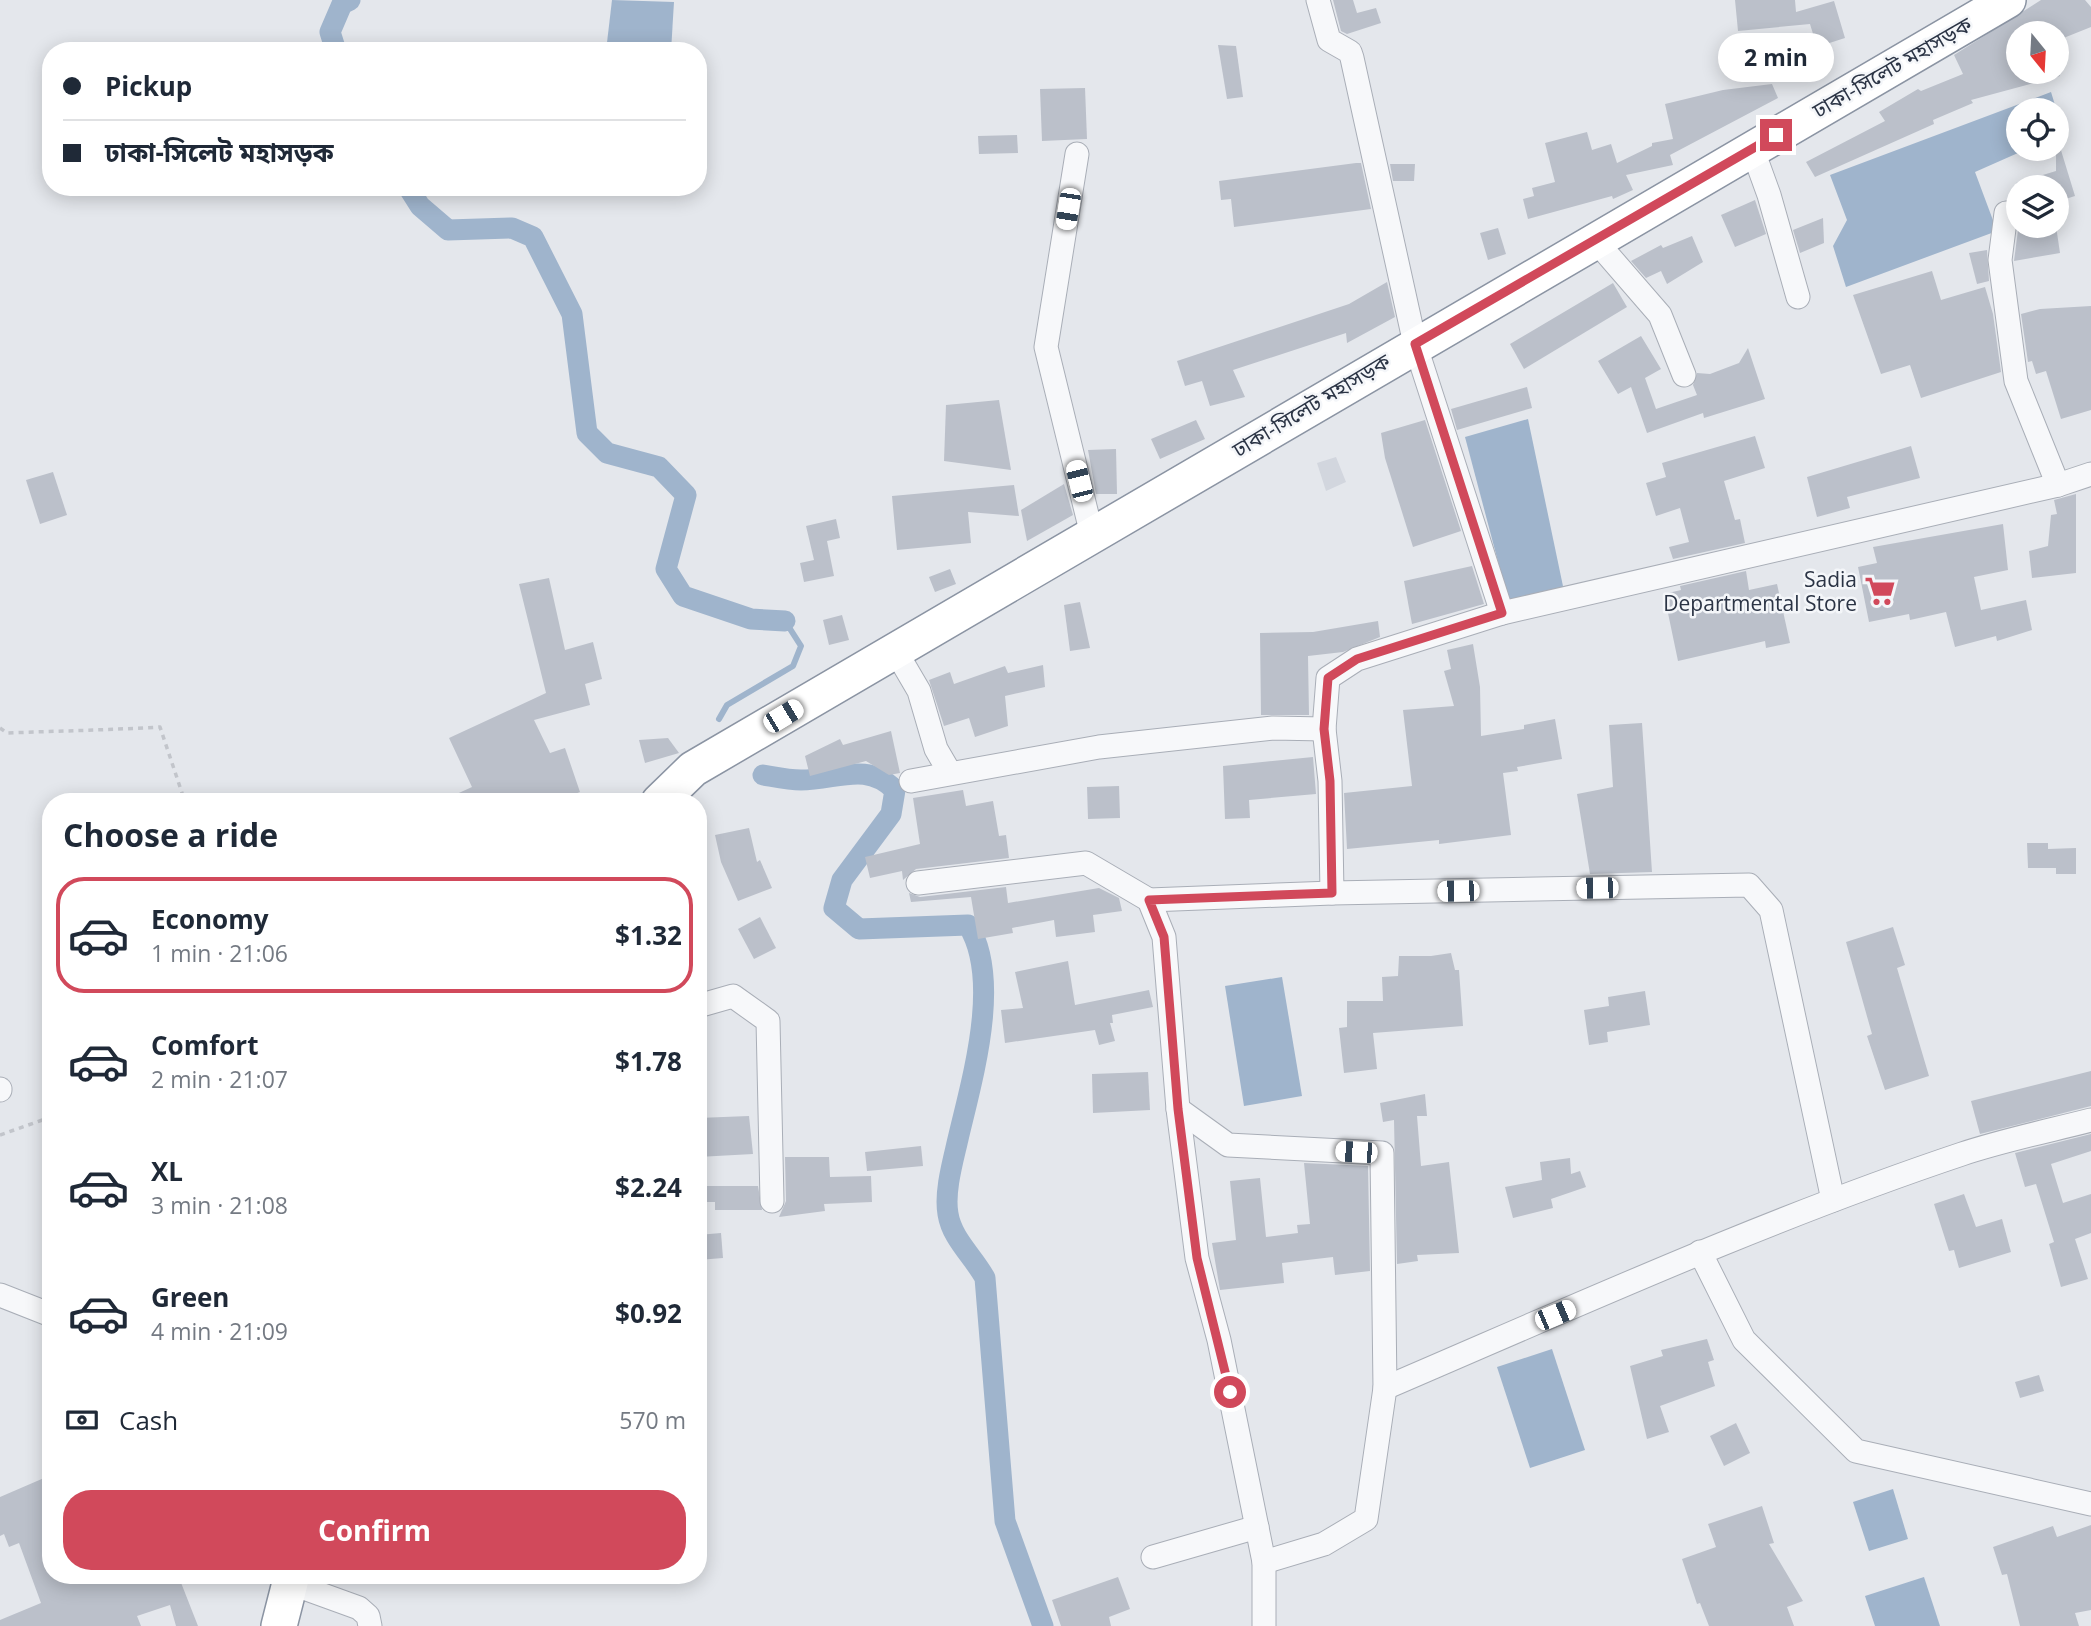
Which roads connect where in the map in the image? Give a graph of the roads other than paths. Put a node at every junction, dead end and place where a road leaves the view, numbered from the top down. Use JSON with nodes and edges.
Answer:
{"nodes":[{"id":1,"x":1318,"y":0,"type":"edge"},
{"id":2,"x":2008,"y":0,"type":"edge"},
{"id":3,"x":1752,"y":148,"type":"junction"},
{"id":4,"x":1077,"y":154,"type":"dead end"},
{"id":5,"x":2006,"y":219,"type":"edge"},
{"id":6,"x":1595,"y":240,"type":"junction"},
{"id":7,"x":1798,"y":297,"type":"dead end"},
{"id":8,"x":1415,"y":344,"type":"junction"},
{"id":9,"x":1684,"y":375,"type":"dead end"},
{"id":10,"x":2091,"y":474,"type":"edge"},
{"id":11,"x":2058,"y":485,"type":"junction"},
{"id":12,"x":1092,"y":535,"type":"junction"},
{"id":13,"x":1502,"y":613,"type":"junction"},
{"id":14,"x":895,"y":650,"type":"junction"},
{"id":15,"x":1324,"y":729,"type":"junction"},
{"id":16,"x":950,"y":773,"type":"junction"},
{"id":17,"x":911,"y":781,"type":"dead end"},
{"id":18,"x":668,"y":793,"type":"edge"},
{"id":19,"x":918,"y":883,"type":"dead end"},
{"id":20,"x":1332,"y":893,"type":"junction"},
{"id":21,"x":1149,"y":900,"type":"junction"},
{"id":22,"x":707,"y":1003,"type":"edge"},
{"id":23,"x":1178,"y":1109,"type":"junction"},
{"id":24,"x":2091,"y":1120,"type":"edge"},
{"id":25,"x":1833,"y":1200,"type":"junction"},
{"id":26,"x":772,"y":1201,"type":"dead end"},
{"id":27,"x":1700,"y":1252,"type":"junction"},
{"id":28,"x":0,"y":1295,"type":"edge"},
{"id":29,"x":42,"y":1311,"type":"edge"},
{"id":30,"x":1385,"y":1388,"type":"junction"},
{"id":31,"x":2091,"y":1504,"type":"edge"},
{"id":32,"x":1257,"y":1527,"type":"junction"},
{"id":33,"x":1153,"y":1557,"type":"dead end"},
{"id":34,"x":1264,"y":1562,"type":"junction"},
{"id":35,"x":290,"y":1584,"type":"edge"},
{"id":36,"x":303,"y":1584,"type":"edge"},
{"id":37,"x":279,"y":1626,"type":"edge"},
{"id":38,"x":370,"y":1626,"type":"edge"},
{"id":39,"x":1264,"y":1626,"type":"edge"}],
"edges":[{"from":1,"to":8,"type":"street"},
{"from":2,"to":3,"type":"highway","name":"ঢাকা-সিলেট মহাসড়ক"},
{"from":3,"to":6,"type":"highway","name":"ঢাকা-সিলেট মহাসড়ক"},
{"from":3,"to":7,"type":"street"},
{"from":4,"to":12,"type":"street"},
{"from":5,"to":11,"type":"street"},
{"from":6,"to":8,"type":"highway","name":"ঢাকা-সিলেট মহাসড়ক"},
{"from":6,"to":9,"type":"street"},
{"from":8,"to":12,"type":"highway","name":"ঢাকা-সিলেট মহাসড়ক"},
{"from":8,"to":13,"type":"street"},
{"from":10,"to":11,"type":"street"},
{"from":11,"to":13,"type":"street"},
{"from":12,"to":14,"type":"highway","name":"ঢাকা-সিলেট মহাসড়ক"},
{"from":13,"to":15,"type":"street"},
{"from":14,"to":16,"type":"street"},
{"from":14,"to":18,"type":"highway","name":"ঢাকা-সিলেট মহাসড়ক"},
{"from":15,"to":16,"type":"street"},
{"from":15,"to":20,"type":"street"},
{"from":16,"to":17,"type":"street"},
{"from":19,"to":21,"type":"street"},
{"from":20,"to":21,"type":"street"},
{"from":20,"to":25,"type":"street"},
{"from":21,"to":23,"type":"street"},
{"from":22,"to":26,"type":"street"},
{"from":23,"to":30,"type":"street"},
{"from":23,"to":32,"type":"street"},
{"from":24,"to":25,"type":"street"},
{"from":25,"to":27,"type":"street"},
{"from":27,"to":30,"type":"street"},
{"from":27,"to":31,"type":"street"},
{"from":28,"to":29,"type":"street"},
{"from":30,"to":34,"type":"street"},
{"from":32,"to":33,"type":"street"},
{"from":32,"to":34,"type":"street"},
{"from":34,"to":39,"type":"street"},
{"from":35,"to":37,"type":"highway"},
{"from":36,"to":38,"type":"street"}]}
